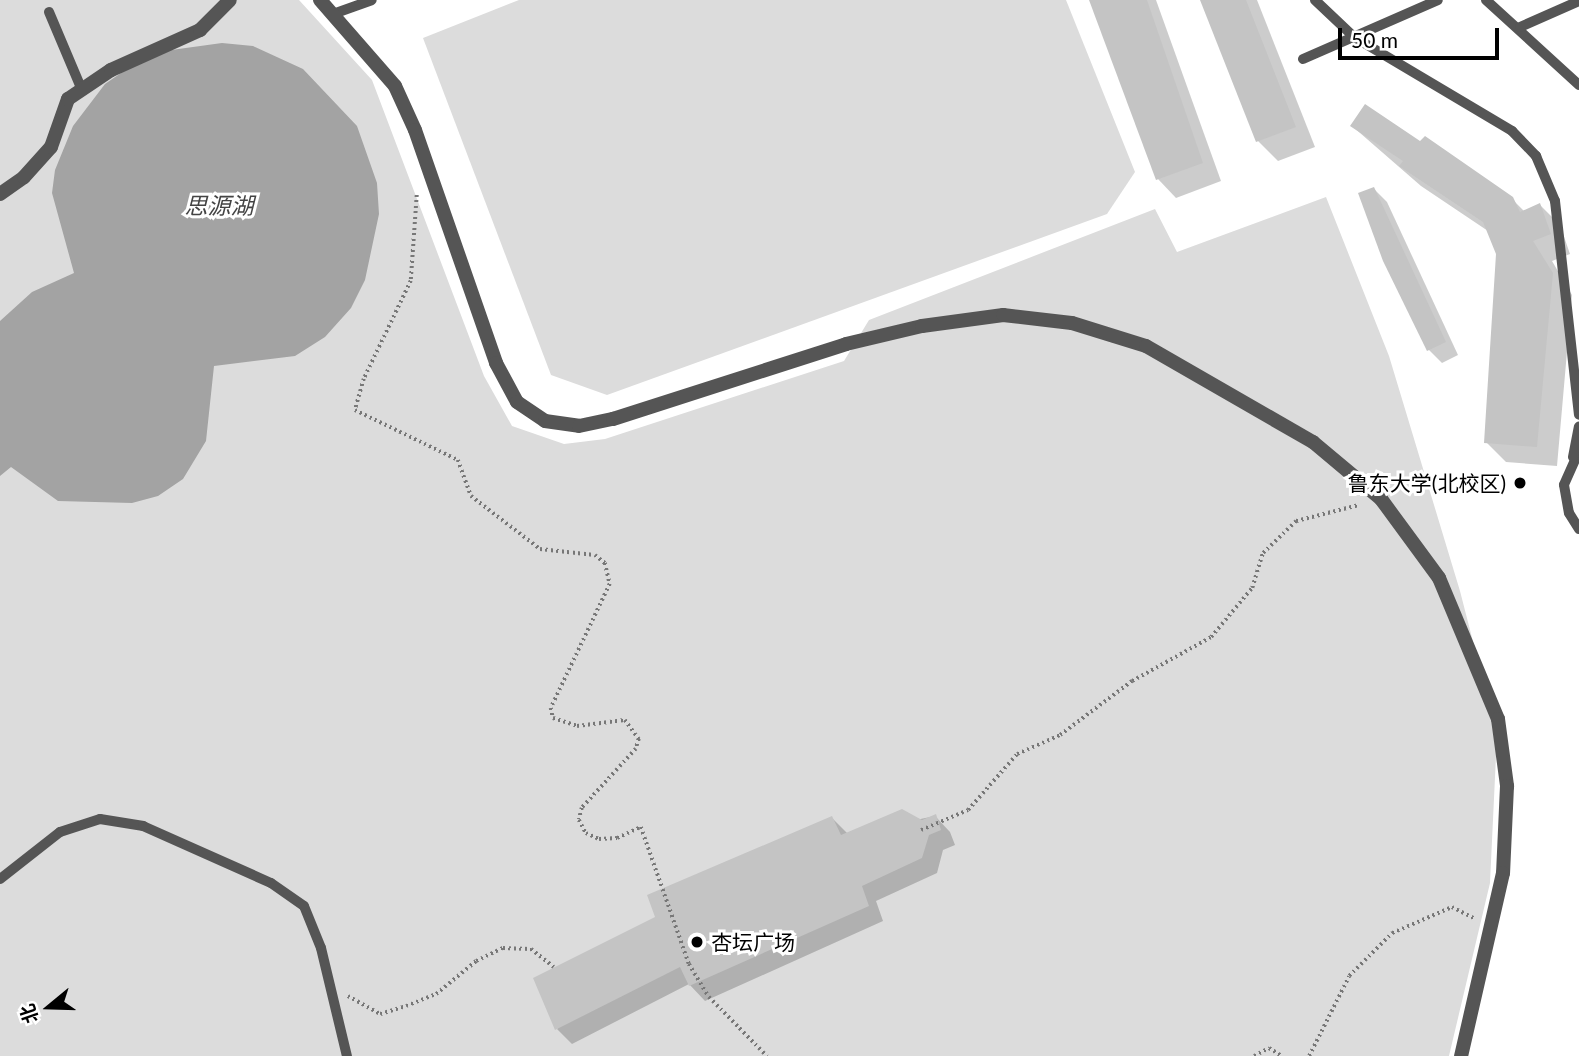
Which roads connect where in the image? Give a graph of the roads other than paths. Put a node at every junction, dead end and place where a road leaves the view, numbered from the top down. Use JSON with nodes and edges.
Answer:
{"nodes":[{"id":1,"x":230,"y":0,"type":"edge"},
{"id":2,"x":320,"y":0,"type":"edge"},
{"id":3,"x":372,"y":0,"type":"edge"},
{"id":4,"x":1314,"y":0,"type":"edge"},
{"id":5,"x":1438,"y":0,"type":"edge"},
{"id":6,"x":1486,"y":0,"type":"edge"},
{"id":7,"x":1579,"y":1,"type":"edge"},
{"id":8,"x":50,"y":12,"type":"dead end"},
{"id":9,"x":333,"y":14,"type":"junction"},
{"id":10,"x":1520,"y":27,"type":"junction"},
{"id":11,"x":1354,"y":37,"type":"junction"},
{"id":12,"x":1303,"y":58,"type":"dead end"},
{"id":13,"x":1579,"y":85,"type":"edge"},
{"id":14,"x":82,"y":90,"type":"junction"},
{"id":15,"x":0,"y":194,"type":"edge"},
{"id":16,"x":1579,"y":415,"type":"edge"},
{"id":17,"x":1579,"y":427,"type":"edge"},
{"id":18,"x":1576,"y":455,"type":"edge"},
{"id":19,"x":1579,"y":529,"type":"edge"},
{"id":20,"x":0,"y":879,"type":"edge"},
{"id":21,"x":347,"y":1056,"type":"edge"},
{"id":22,"x":1461,"y":1056,"type":"edge"}],
"edges":[{"from":1,"to":14,"type":"street"},
{"from":2,"to":9,"type":"street"},
{"from":3,"to":9,"type":"lane"},
{"from":4,"to":11,"type":"lane"},
{"from":5,"to":11,"type":"lane"},
{"from":6,"to":10,"type":"lane"},
{"from":7,"to":10,"type":"lane"},
{"from":8,"to":14,"type":"lane"},
{"from":9,"to":22,"type":"street"},
{"from":10,"to":13,"type":"lane"},
{"from":11,"to":12,"type":"lane"},
{"from":11,"to":16,"type":"lane"},
{"from":14,"to":15,"type":"street"},
{"from":17,"to":18,"type":"lane"},
{"from":18,"to":19,"type":"lane"},
{"from":20,"to":21,"type":"lane"}]}
